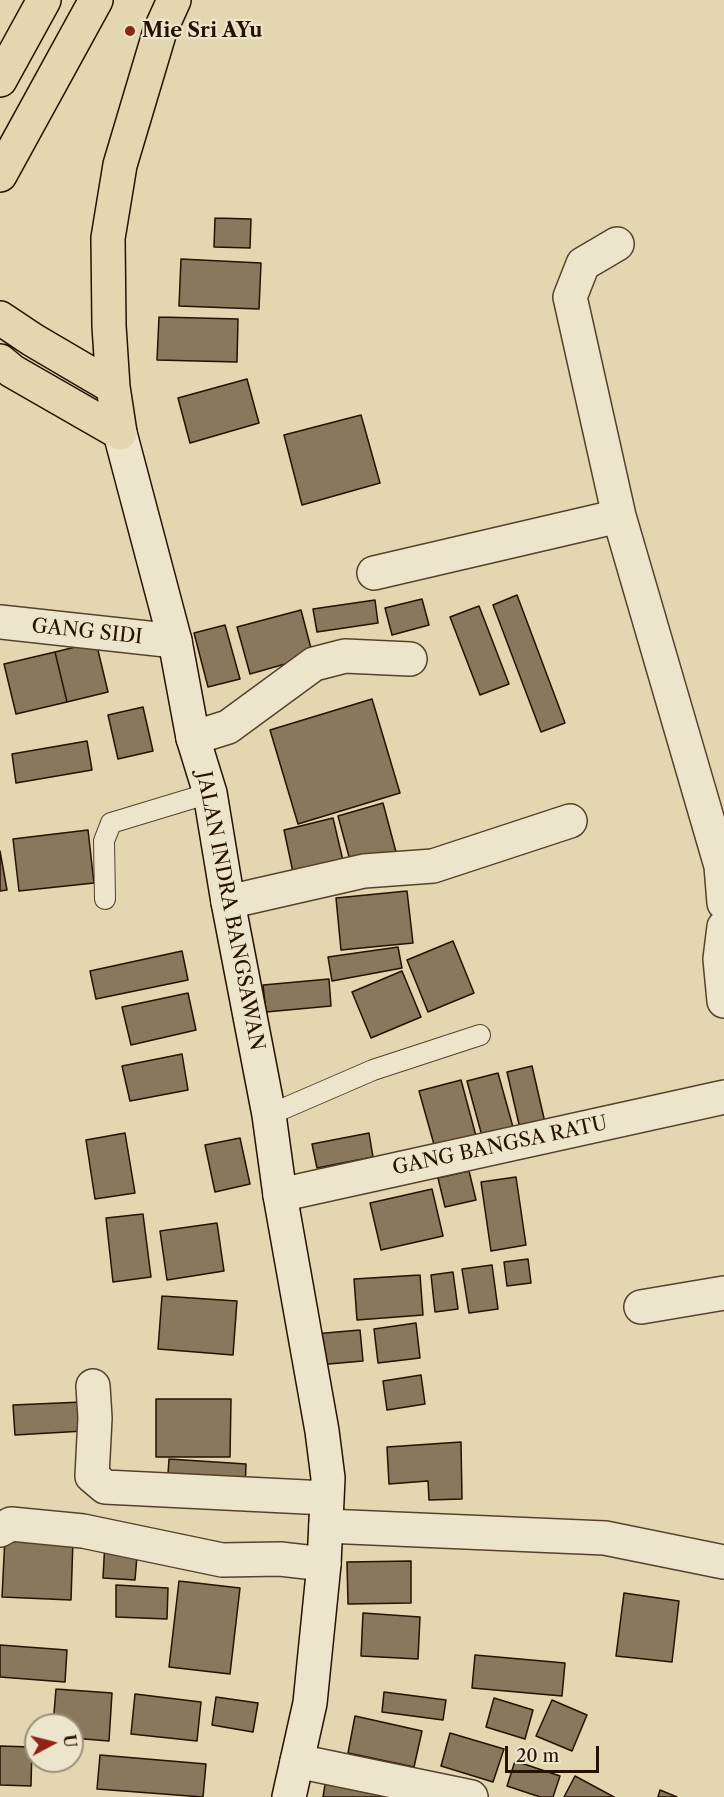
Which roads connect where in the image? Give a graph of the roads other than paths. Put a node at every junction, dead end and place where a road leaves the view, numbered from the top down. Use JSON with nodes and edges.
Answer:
{"nodes":[{"id":1,"x":44,"y":0,"type":"edge"},
{"id":2,"x":96,"y":0,"type":"edge"},
{"id":3,"x":174,"y":0,"type":"edge"},
{"id":4,"x":11,"y":38,"type":"edge"},
{"id":5,"x":0,"y":80,"type":"edge"},
{"id":6,"x":0,"y":175,"type":"edge"},
{"id":7,"x":617,"y":244,"type":"dead end"},
{"id":8,"x":0,"y":318,"type":"edge"},
{"id":9,"x":6,"y":366,"type":"edge"},
{"id":10,"x":113,"y":387,"type":"junction"},
{"id":11,"x":120,"y":433,"type":"junction"},
{"id":12,"x":619,"y":516,"type":"junction"},
{"id":13,"x":374,"y":573,"type":"dead end"},
{"id":14,"x":0,"y":622,"type":"edge"},
{"id":15,"x":175,"y":641,"type":"junction"},
{"id":16,"x":410,"y":659,"type":"dead end"},
{"id":17,"x":193,"y":738,"type":"junction"},
{"id":18,"x":210,"y":793,"type":"junction"},
{"id":19,"x":570,"y":821,"type":"dead end"},
{"id":20,"x":105,"y":899,"type":"dead end"},
{"id":21,"x":228,"y":902,"type":"junction"},
{"id":22,"x":724,"y":903,"type":"edge"},
{"id":23,"x":724,"y":927,"type":"edge"},
{"id":24,"x":724,"y":1001,"type":"edge"},
{"id":25,"x":480,"y":1035,"type":"dead end"},
{"id":26,"x":722,"y":1097,"type":"edge"},
{"id":27,"x":269,"y":1115,"type":"junction"},
{"id":28,"x":280,"y":1195,"type":"junction"},
{"id":29,"x":724,"y":1293,"type":"edge"},
{"id":30,"x":641,"y":1307,"type":"dead end"},
{"id":31,"x":93,"y":1386,"type":"dead end"},
{"id":32,"x":326,"y":1512,"type":"junction"},
{"id":33,"x":0,"y":1530,"type":"edge"},
{"id":34,"x":724,"y":1562,"type":"edge"},
{"id":35,"x":324,"y":1564,"type":"junction"},
{"id":36,"x":297,"y":1761,"type":"junction"},
{"id":37,"x":289,"y":1797,"type":"edge"},
{"id":38,"x":471,"y":1797,"type":"edge"}],
"edges":[{"from":1,"to":4,"type":"main road"},
{"from":2,"to":6,"type":"main road"},
{"from":3,"to":10,"type":"main road","name":"JALAN INDRA BANGSAWAN"},
{"from":4,"to":5,"type":"main road"},
{"from":7,"to":12,"type":"street"},
{"from":8,"to":10,"type":"main road"},
{"from":9,"to":11,"type":"main road"},
{"from":10,"to":11,"type":"main road","name":"JALAN INDRA BANGSAWAN"},
{"from":11,"to":15,"type":"street","name":"JALAN INDRA BANGSAWAN"},
{"from":12,"to":13,"type":"street"},
{"from":12,"to":22,"type":"street"},
{"from":14,"to":15,"type":"street","name":"GANG SIDI"},
{"from":15,"to":17,"type":"street","name":"JALAN INDRA BANGSAWAN"},
{"from":16,"to":17,"type":"street"},
{"from":17,"to":18,"type":"street","name":"JALAN INDRA BANGSAWAN"},
{"from":18,"to":20,"type":"lane"},
{"from":18,"to":21,"type":"street","name":"JALAN INDRA BANGSAWAN"},
{"from":19,"to":21,"type":"street"},
{"from":21,"to":27,"type":"street","name":"JALAN INDRA BANGSAWAN"},
{"from":23,"to":24,"type":"street"},
{"from":25,"to":27,"type":"lane"},
{"from":26,"to":28,"type":"street","name":"GANG BANGSA RATU"},
{"from":27,"to":28,"type":"street","name":"JALAN INDRA BANGSAWAN"},
{"from":28,"to":32,"type":"street","name":"JALAN INDRA BANGSAWAN"},
{"from":29,"to":30,"type":"street"},
{"from":31,"to":32,"type":"street"},
{"from":32,"to":34,"type":"street"},
{"from":32,"to":35,"type":"street","name":"JALAN INDRA BANGSAWAN"},
{"from":33,"to":35,"type":"street"},
{"from":35,"to":36,"type":"street","name":"JALAN INDRA BANGSAWAN"},
{"from":36,"to":37,"type":"street","name":"JALAN INDRA BANGSAWAN"},
{"from":36,"to":38,"type":"street"}]}
